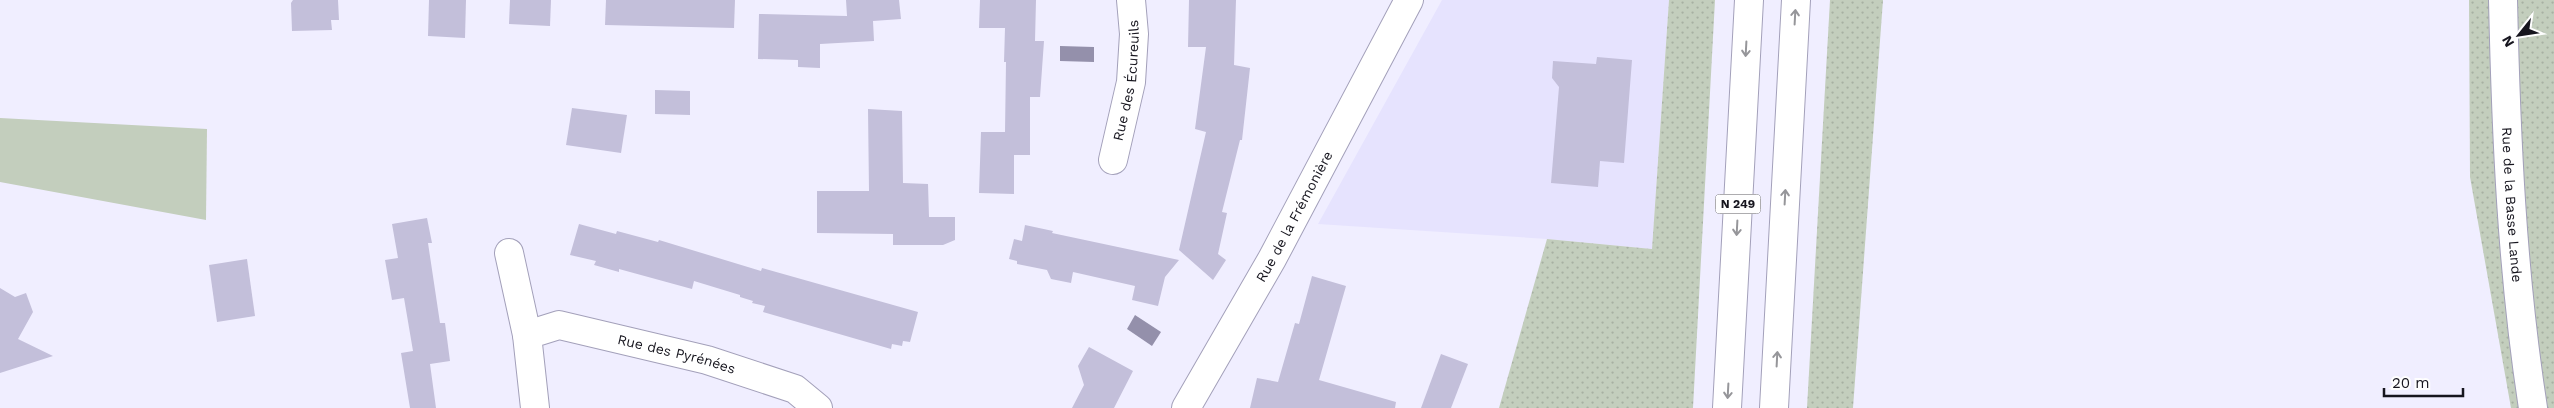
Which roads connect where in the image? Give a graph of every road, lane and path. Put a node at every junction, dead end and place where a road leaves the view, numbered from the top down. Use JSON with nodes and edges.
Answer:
{"nodes":[{"id":1,"x":1131,"y":0,"type":"edge"},
{"id":2,"x":1749,"y":0,"type":"edge"},
{"id":3,"x":1796,"y":0,"type":"edge"},
{"id":4,"x":2503,"y":0,"type":"edge"},
{"id":5,"x":1401,"y":7,"type":"edge"},
{"id":6,"x":1113,"y":160,"type":"dead end"},
{"id":7,"x":509,"y":253,"type":"dead end"},
{"id":8,"x":527,"y":334,"type":"junction"},
{"id":9,"x":535,"y":408,"type":"edge"},
{"id":10,"x":818,"y":408,"type":"edge"},
{"id":11,"x":1186,"y":408,"type":"edge"},
{"id":12,"x":1727,"y":408,"type":"edge"},
{"id":13,"x":1774,"y":408,"type":"edge"},
{"id":14,"x":2533,"y":408,"type":"edge"}],
"edges":[{"from":1,"to":6,"type":"main road","name":"Rue des Écureuils"},
{"from":2,"to":12,"type":"main road","number":"N 249","one_way":true},
{"from":13,"to":3,"type":"main road","one_way":true},
{"from":4,"to":14,"type":"main road","name":"Rue de la Basse Lande"},
{"from":5,"to":11,"type":"main road","name":"Rue de la Frémonière"},
{"from":7,"to":8,"type":"main road"},
{"from":8,"to":9,"type":"main road"},
{"from":8,"to":10,"type":"main road","name":"Rue des Pyrénées"}]}
